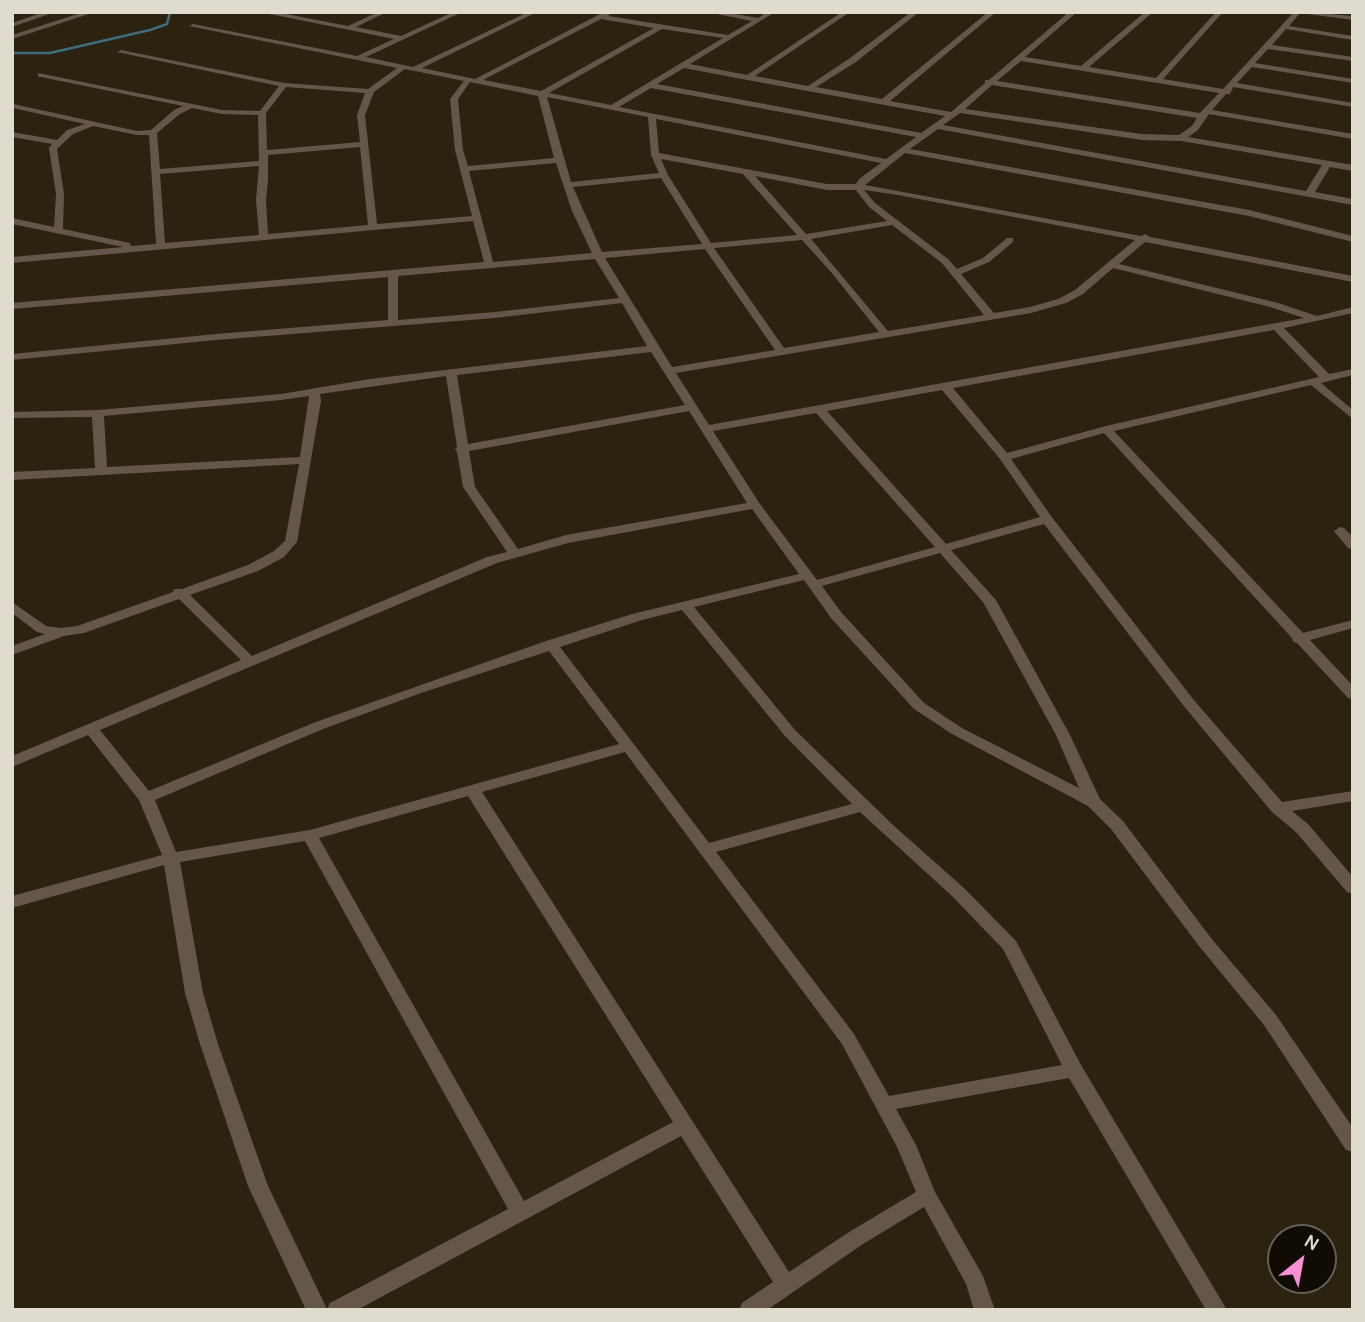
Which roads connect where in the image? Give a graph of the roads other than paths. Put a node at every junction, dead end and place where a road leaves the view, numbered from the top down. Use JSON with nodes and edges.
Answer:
{"nodes":[{"id":1,"x":52,"y":12,"type":"edge"},
{"id":2,"x":92,"y":12,"type":"edge"},
{"id":3,"x":263,"y":12,"type":"edge"},
{"id":4,"x":308,"y":12,"type":"edge"},
{"id":5,"x":384,"y":12,"type":"edge"},
{"id":6,"x":458,"y":12,"type":"edge"},
{"id":7,"x":534,"y":12,"type":"edge"},
{"id":8,"x":610,"y":12,"type":"edge"},
{"id":9,"x":710,"y":12,"type":"edge"},
{"id":10,"x":772,"y":12,"type":"edge"},
{"id":11,"x":847,"y":12,"type":"edge"},
{"id":12,"x":916,"y":12,"type":"edge"},
{"id":13,"x":993,"y":12,"type":"edge"},
{"id":14,"x":1074,"y":12,"type":"edge"},
{"id":15,"x":1150,"y":12,"type":"edge"},
{"id":16,"x":1220,"y":12,"type":"edge"},
{"id":17,"x":1298,"y":12,"type":"edge"},
{"id":18,"x":1308,"y":12,"type":"edge"},
{"id":19,"x":601,"y":17,"type":"junction"},
{"id":20,"x":295,"y":18,"type":"junction"},
{"id":21,"x":1353,"y":18,"type":"edge"},
{"id":22,"x":759,"y":20,"type":"junction"},
{"id":23,"x":12,"y":25,"type":"edge"},
{"id":24,"x":193,"y":26,"type":"dead end"},
{"id":25,"x":663,"y":26,"type":"junction"},
{"id":26,"x":1284,"y":27,"type":"junction"},
{"id":27,"x":349,"y":28,"type":"junction"},
{"id":28,"x":12,"y":37,"type":"edge"},
{"id":29,"x":728,"y":37,"type":"junction"},
{"id":30,"x":401,"y":38,"type":"junction"},
{"id":31,"x":1353,"y":38,"type":"edge"},
{"id":32,"x":1265,"y":46,"type":"junction"},
{"id":33,"x":121,"y":52,"type":"dead end"},
{"id":34,"x":357,"y":58,"type":"junction"},
{"id":35,"x":1018,"y":58,"type":"junction"},
{"id":36,"x":1353,"y":60,"type":"edge"},
{"id":37,"x":1250,"y":64,"type":"junction"},
{"id":38,"x":681,"y":65,"type":"junction"},
{"id":39,"x":403,"y":67,"type":"junction"},
{"id":40,"x":1083,"y":68,"type":"junction"},
{"id":41,"x":414,"y":69,"type":"junction"},
{"id":42,"x":41,"y":75,"type":"dead end"},
{"id":43,"x":747,"y":78,"type":"junction"},
{"id":44,"x":472,"y":80,"type":"junction"},
{"id":45,"x":1158,"y":80,"type":"junction"},
{"id":46,"x":1353,"y":81,"type":"edge"},
{"id":47,"x":988,"y":82,"type":"junction"},
{"id":48,"x":284,"y":85,"type":"junction"},
{"id":49,"x":649,"y":85,"type":"junction"},
{"id":50,"x":1230,"y":88,"type":"junction"},
{"id":51,"x":808,"y":89,"type":"junction"},
{"id":52,"x":370,"y":91,"type":"junction"},
{"id":53,"x":542,"y":94,"type":"junction"},
{"id":54,"x":884,"y":102,"type":"junction"},
{"id":55,"x":1353,"y":105,"type":"edge"},
{"id":56,"x":16,"y":106,"type":"dead end"},
{"id":57,"x":190,"y":106,"type":"junction"},
{"id":58,"x":613,"y":107,"type":"junction"},
{"id":59,"x":954,"y":112,"type":"junction"},
{"id":60,"x":262,"y":113,"type":"junction"},
{"id":61,"x":1205,"y":114,"type":"junction"},
{"id":62,"x":652,"y":115,"type":"junction"},
{"id":63,"x":90,"y":124,"type":"junction"},
{"id":64,"x":936,"y":126,"type":"junction"},
{"id":65,"x":153,"y":132,"type":"junction"},
{"id":66,"x":12,"y":134,"type":"edge"},
{"id":67,"x":923,"y":136,"type":"junction"},
{"id":68,"x":1353,"y":137,"type":"edge"},
{"id":69,"x":1181,"y":138,"type":"junction"},
{"id":70,"x":56,"y":142,"type":"junction"},
{"id":71,"x":364,"y":145,"type":"junction"},
{"id":72,"x":905,"y":151,"type":"junction"},
{"id":73,"x":655,"y":155,"type":"junction"},
{"id":74,"x":264,"y":158,"type":"junction"},
{"id":75,"x":559,"y":160,"type":"junction"},
{"id":76,"x":889,"y":162,"type":"junction"},
{"id":77,"x":1328,"y":163,"type":"junction"},
{"id":78,"x":1353,"y":167,"type":"edge"},
{"id":79,"x":464,"y":169,"type":"junction"},
{"id":80,"x":156,"y":172,"type":"junction"},
{"id":81,"x":747,"y":173,"type":"junction"},
{"id":82,"x":664,"y":175,"type":"junction"},
{"id":83,"x":569,"y":185,"type":"junction"},
{"id":84,"x":860,"y":187,"type":"junction"},
{"id":85,"x":1309,"y":194,"type":"junction"},
{"id":86,"x":1353,"y":202,"type":"edge"},
{"id":87,"x":477,"y":218,"type":"junction"},
{"id":88,"x":12,"y":221,"type":"edge"},
{"id":89,"x":895,"y":222,"type":"junction"},
{"id":90,"x":373,"y":228,"type":"junction"},
{"id":91,"x":58,"y":230,"type":"junction"},
{"id":92,"x":803,"y":237,"type":"junction"},
{"id":93,"x":1145,"y":237,"type":"junction"},
{"id":94,"x":264,"y":239,"type":"junction"},
{"id":95,"x":1353,"y":239,"type":"edge"},
{"id":96,"x":1010,"y":240,"type":"dead end"},
{"id":97,"x":708,"y":246,"type":"junction"},
{"id":98,"x":160,"y":248,"type":"junction"},
{"id":99,"x":598,"y":255,"type":"junction"},
{"id":100,"x":12,"y":260,"type":"edge"},
{"id":101,"x":489,"y":264,"type":"junction"},
{"id":102,"x":1111,"y":265,"type":"junction"},
{"id":103,"x":393,"y":273,"type":"junction"},
{"id":104,"x":954,"y":274,"type":"junction"},
{"id":105,"x":1353,"y":279,"type":"edge"},
{"id":106,"x":626,"y":300,"type":"junction"},
{"id":107,"x":12,"y":306,"type":"edge"},
{"id":108,"x":1353,"y":310,"type":"edge"},
{"id":109,"x":991,"y":316,"type":"junction"},
{"id":110,"x":1318,"y":319,"type":"junction"},
{"id":111,"x":393,"y":324,"type":"junction"},
{"id":112,"x":1276,"y":326,"type":"junction"},
{"id":113,"x":886,"y":335,"type":"junction"},
{"id":114,"x":654,"y":348,"type":"junction"},
{"id":115,"x":780,"y":350,"type":"junction"},
{"id":116,"x":12,"y":357,"type":"edge"},
{"id":117,"x":668,"y":372,"type":"junction"},
{"id":118,"x":1353,"y":372,"type":"edge"},
{"id":119,"x":451,"y":374,"type":"junction"},
{"id":120,"x":1325,"y":377,"type":"junction"},
{"id":121,"x":1312,"y":380,"type":"junction"},
{"id":122,"x":946,"y":387,"type":"junction"},
{"id":123,"x":314,"y":390,"type":"junction"},
{"id":124,"x":690,"y":407,"type":"junction"},
{"id":125,"x":818,"y":408,"type":"junction"},
{"id":126,"x":98,"y":412,"type":"junction"},
{"id":127,"x":12,"y":415,"type":"edge"},
{"id":128,"x":1353,"y":416,"type":"edge"},
{"id":129,"x":706,"y":429,"type":"junction"},
{"id":130,"x":1106,"y":429,"type":"junction"},
{"id":131,"x":461,"y":449,"type":"junction"},
{"id":132,"x":1004,"y":457,"type":"junction"},
{"id":133,"x":304,"y":460,"type":"junction"},
{"id":134,"x":101,"y":470,"type":"junction"},
{"id":135,"x":12,"y":476,"type":"edge"},
{"id":136,"x":755,"y":505,"type":"junction"},
{"id":137,"x":1047,"y":519,"type":"junction"},
{"id":138,"x":1340,"y":531,"type":"dead end"},
{"id":139,"x":1353,"y":545,"type":"edge"},
{"id":140,"x":943,"y":547,"type":"junction"},
{"id":141,"x":514,"y":553,"type":"junction"},
{"id":142,"x":809,"y":581,"type":"junction"},
{"id":143,"x":179,"y":592,"type":"junction"},
{"id":144,"x":12,"y":606,"type":"edge"},
{"id":145,"x":686,"y":606,"type":"junction"},
{"id":146,"x":1353,"y":624,"type":"edge"},
{"id":147,"x":61,"y":632,"type":"junction"},
{"id":148,"x":1298,"y":639,"type":"junction"},
{"id":149,"x":551,"y":645,"type":"junction"},
{"id":150,"x":12,"y":651,"type":"edge"},
{"id":151,"x":249,"y":660,"type":"junction"},
{"id":152,"x":1353,"y":695,"type":"edge"},
{"id":153,"x":91,"y":729,"type":"junction"},
{"id":154,"x":626,"y":747,"type":"junction"},
{"id":155,"x":12,"y":762,"type":"edge"},
{"id":156,"x":473,"y":791,"type":"junction"},
{"id":157,"x":1353,"y":796,"type":"edge"},
{"id":158,"x":146,"y":798,"type":"junction"},
{"id":159,"x":1093,"y":802,"type":"junction"},
{"id":160,"x":863,"y":806,"type":"junction"},
{"id":161,"x":1278,"y":808,"type":"junction"},
{"id":162,"x":310,"y":835,"type":"junction"},
{"id":163,"x":708,"y":849,"type":"junction"},
{"id":164,"x":171,"y":858,"type":"junction"},
{"id":165,"x":1353,"y":888,"type":"edge"},
{"id":166,"x":12,"y":902,"type":"edge"},
{"id":167,"x":1074,"y":1070,"type":"junction"},
{"id":168,"x":884,"y":1104,"type":"junction"},
{"id":169,"x":683,"y":1126,"type":"junction"},
{"id":170,"x":1353,"y":1144,"type":"edge"},
{"id":171,"x":927,"y":1195,"type":"junction"},
{"id":172,"x":520,"y":1212,"type":"junction"},
{"id":173,"x":786,"y":1285,"type":"junction"},
{"id":174,"x":317,"y":1310,"type":"edge"},
{"id":175,"x":337,"y":1310,"type":"edge"},
{"id":176,"x":749,"y":1310,"type":"edge"},
{"id":177,"x":985,"y":1310,"type":"edge"},
{"id":178,"x":1217,"y":1310,"type":"edge"}],
"edges":[{"from":1,"to":23,"type":"street"},
{"from":2,"to":28,"type":"street"},
{"from":3,"to":20,"type":"street"},
{"from":4,"to":20,"type":"street"},
{"from":5,"to":27,"type":"street"},
{"from":6,"to":30,"type":"street"},
{"from":7,"to":41,"type":"street"},
{"from":8,"to":19,"type":"street"},
{"from":9,"to":22,"type":"street"},
{"from":10,"to":22,"type":"street"},
{"from":11,"to":43,"type":"street"},
{"from":12,"to":51,"type":"street"},
{"from":13,"to":54,"type":"street"},
{"from":14,"to":35,"type":"street"},
{"from":15,"to":40,"type":"street"},
{"from":16,"to":45,"type":"street"},
{"from":17,"to":26,"type":"street"},
{"from":18,"to":21,"type":"street"},
{"from":19,"to":25,"type":"street"},
{"from":19,"to":44,"type":"street"},
{"from":20,"to":27,"type":"street"},
{"from":22,"to":29,"type":"street"},
{"from":24,"to":34,"type":"street"},
{"from":25,"to":29,"type":"street"},
{"from":25,"to":53,"type":"street"},
{"from":26,"to":31,"type":"street"},
{"from":26,"to":32,"type":"street"},
{"from":27,"to":30,"type":"street"},
{"from":29,"to":38,"type":"street"},
{"from":30,"to":34,"type":"street"},
{"from":32,"to":36,"type":"street"},
{"from":32,"to":37,"type":"street"},
{"from":33,"to":48,"type":"street"},
{"from":34,"to":39,"type":"street"},
{"from":35,"to":40,"type":"street"},
{"from":35,"to":47,"type":"street"},
{"from":37,"to":46,"type":"street"},
{"from":37,"to":50,"type":"street"},
{"from":38,"to":43,"type":"street"},
{"from":38,"to":49,"type":"street"},
{"from":39,"to":41,"type":"street"},
{"from":39,"to":52,"type":"street"},
{"from":40,"to":45,"type":"street"},
{"from":41,"to":44,"type":"street"},
{"from":42,"to":57,"type":"street"},
{"from":43,"to":51,"type":"street"},
{"from":44,"to":53,"type":"street"},
{"from":44,"to":79,"type":"street"},
{"from":45,"to":50,"type":"street"},
{"from":47,"to":59,"type":"street"},
{"from":47,"to":61,"type":"street"},
{"from":48,"to":52,"type":"street"},
{"from":48,"to":60,"type":"street"},
{"from":49,"to":58,"type":"street"},
{"from":49,"to":67,"type":"street"},
{"from":50,"to":55,"type":"street"},
{"from":50,"to":61,"type":"street"},
{"from":51,"to":54,"type":"street"},
{"from":52,"to":71,"type":"street"},
{"from":53,"to":58,"type":"street"},
{"from":53,"to":75,"type":"street"},
{"from":54,"to":59,"type":"street"},
{"from":56,"to":63,"type":"street"},
{"from":57,"to":60,"type":"street"},
{"from":57,"to":65,"type":"street"},
{"from":58,"to":62,"type":"street"},
{"from":59,"to":64,"type":"street"},
{"from":59,"to":69,"type":"street"},
{"from":60,"to":74,"type":"street"},
{"from":61,"to":68,"type":"street"},
{"from":61,"to":69,"type":"street"},
{"from":62,"to":73,"type":"street"},
{"from":62,"to":76,"type":"street"},
{"from":63,"to":65,"type":"street"},
{"from":63,"to":70,"type":"street"},
{"from":64,"to":67,"type":"street"},
{"from":64,"to":85,"type":"street"},
{"from":65,"to":80,"type":"street"},
{"from":66,"to":70,"type":"street"},
{"from":67,"to":72,"type":"street"},
{"from":69,"to":77,"type":"street"},
{"from":70,"to":91,"type":"street"},
{"from":71,"to":74,"type":"street"},
{"from":71,"to":90,"type":"street"},
{"from":72,"to":76,"type":"street"},
{"from":72,"to":95,"type":"street"},
{"from":73,"to":81,"type":"street"},
{"from":73,"to":82,"type":"street"},
{"from":74,"to":80,"type":"street"},
{"from":74,"to":94,"type":"street"},
{"from":75,"to":79,"type":"street"},
{"from":75,"to":83,"type":"street"},
{"from":76,"to":84,"type":"street"},
{"from":77,"to":78,"type":"street"},
{"from":77,"to":85,"type":"street"},
{"from":79,"to":87,"type":"street"},
{"from":80,"to":98,"type":"street"},
{"from":81,"to":84,"type":"street"},
{"from":81,"to":92,"type":"street"},
{"from":82,"to":83,"type":"street"},
{"from":82,"to":97,"type":"street"},
{"from":83,"to":99,"type":"street"},
{"from":84,"to":89,"type":"street"},
{"from":84,"to":93,"type":"street"},
{"from":85,"to":86,"type":"street"},
{"from":87,"to":90,"type":"street"},
{"from":87,"to":101,"type":"street"},
{"from":88,"to":91,"type":"street"},
{"from":89,"to":92,"type":"street"},
{"from":89,"to":104,"type":"street"},
{"from":90,"to":94,"type":"street"},
{"from":91,"to":98,"type":"street"},
{"from":92,"to":97,"type":"street"},
{"from":92,"to":113,"type":"street"},
{"from":93,"to":102,"type":"street"},
{"from":93,"to":105,"type":"street"},
{"from":94,"to":98,"type":"street"},
{"from":96,"to":104,"type":"street"},
{"from":97,"to":99,"type":"street"},
{"from":97,"to":115,"type":"street"},
{"from":98,"to":100,"type":"street"},
{"from":99,"to":101,"type":"street"},
{"from":99,"to":106,"type":"street"},
{"from":101,"to":103,"type":"street"},
{"from":102,"to":109,"type":"street"},
{"from":102,"to":110,"type":"street"},
{"from":103,"to":107,"type":"street"},
{"from":103,"to":111,"type":"street"},
{"from":104,"to":109,"type":"street"},
{"from":106,"to":111,"type":"street"},
{"from":106,"to":114,"type":"street"},
{"from":108,"to":110,"type":"street"},
{"from":109,"to":113,"type":"street"},
{"from":110,"to":112,"type":"street"},
{"from":111,"to":116,"type":"street"},
{"from":112,"to":120,"type":"street"},
{"from":112,"to":122,"type":"street"},
{"from":113,"to":115,"type":"street"},
{"from":114,"to":117,"type":"street"},
{"from":114,"to":119,"type":"street"},
{"from":115,"to":117,"type":"street"},
{"from":117,"to":124,"type":"street"},
{"from":118,"to":120,"type":"street"},
{"from":119,"to":123,"type":"street"},
{"from":119,"to":131,"type":"street"},
{"from":120,"to":121,"type":"street"},
{"from":121,"to":128,"type":"street"},
{"from":121,"to":130,"type":"street"},
{"from":122,"to":125,"type":"street"},
{"from":122,"to":132,"type":"street"},
{"from":123,"to":126,"type":"street"},
{"from":123,"to":133,"type":"street"},
{"from":124,"to":129,"type":"street"},
{"from":124,"to":131,"type":"street"},
{"from":125,"to":129,"type":"street"},
{"from":125,"to":140,"type":"street"},
{"from":126,"to":127,"type":"street"},
{"from":126,"to":134,"type":"street"},
{"from":129,"to":136,"type":"street"},
{"from":130,"to":132,"type":"street"},
{"from":130,"to":148,"type":"street"},
{"from":131,"to":141,"type":"street"},
{"from":132,"to":137,"type":"street"},
{"from":133,"to":134,"type":"street"},
{"from":133,"to":143,"type":"street"},
{"from":134,"to":135,"type":"street"},
{"from":136,"to":141,"type":"street"},
{"from":136,"to":142,"type":"street"},
{"from":137,"to":140,"type":"street"},
{"from":137,"to":161,"type":"street"},
{"from":138,"to":139,"type":"street"},
{"from":140,"to":142,"type":"street"},
{"from":140,"to":159,"type":"street"},
{"from":141,"to":151,"type":"street"},
{"from":142,"to":145,"type":"street"},
{"from":142,"to":159,"type":"street"},
{"from":143,"to":147,"type":"street"},
{"from":143,"to":151,"type":"street"},
{"from":144,"to":147,"type":"street"},
{"from":145,"to":149,"type":"street"},
{"from":145,"to":160,"type":"street"},
{"from":146,"to":148,"type":"street"},
{"from":147,"to":150,"type":"street"},
{"from":148,"to":152,"type":"street"},
{"from":149,"to":154,"type":"street"},
{"from":149,"to":158,"type":"street"},
{"from":151,"to":153,"type":"street"},
{"from":153,"to":155,"type":"street"},
{"from":153,"to":158,"type":"street"},
{"from":154,"to":156,"type":"street"},
{"from":154,"to":163,"type":"street"},
{"from":156,"to":162,"type":"street"},
{"from":156,"to":169,"type":"street"},
{"from":157,"to":161,"type":"street"},
{"from":158,"to":164,"type":"street"},
{"from":159,"to":170,"type":"street"},
{"from":160,"to":163,"type":"street"},
{"from":160,"to":167,"type":"street"},
{"from":161,"to":165,"type":"street"},
{"from":162,"to":164,"type":"street"},
{"from":162,"to":172,"type":"street"},
{"from":163,"to":168,"type":"street"},
{"from":164,"to":166,"type":"street"},
{"from":164,"to":174,"type":"street"},
{"from":167,"to":168,"type":"street"},
{"from":167,"to":178,"type":"street"},
{"from":168,"to":171,"type":"street"},
{"from":169,"to":172,"type":"street"},
{"from":169,"to":173,"type":"street"},
{"from":171,"to":173,"type":"street"},
{"from":171,"to":177,"type":"street"},
{"from":172,"to":175,"type":"street"},
{"from":173,"to":176,"type":"street"}]}
